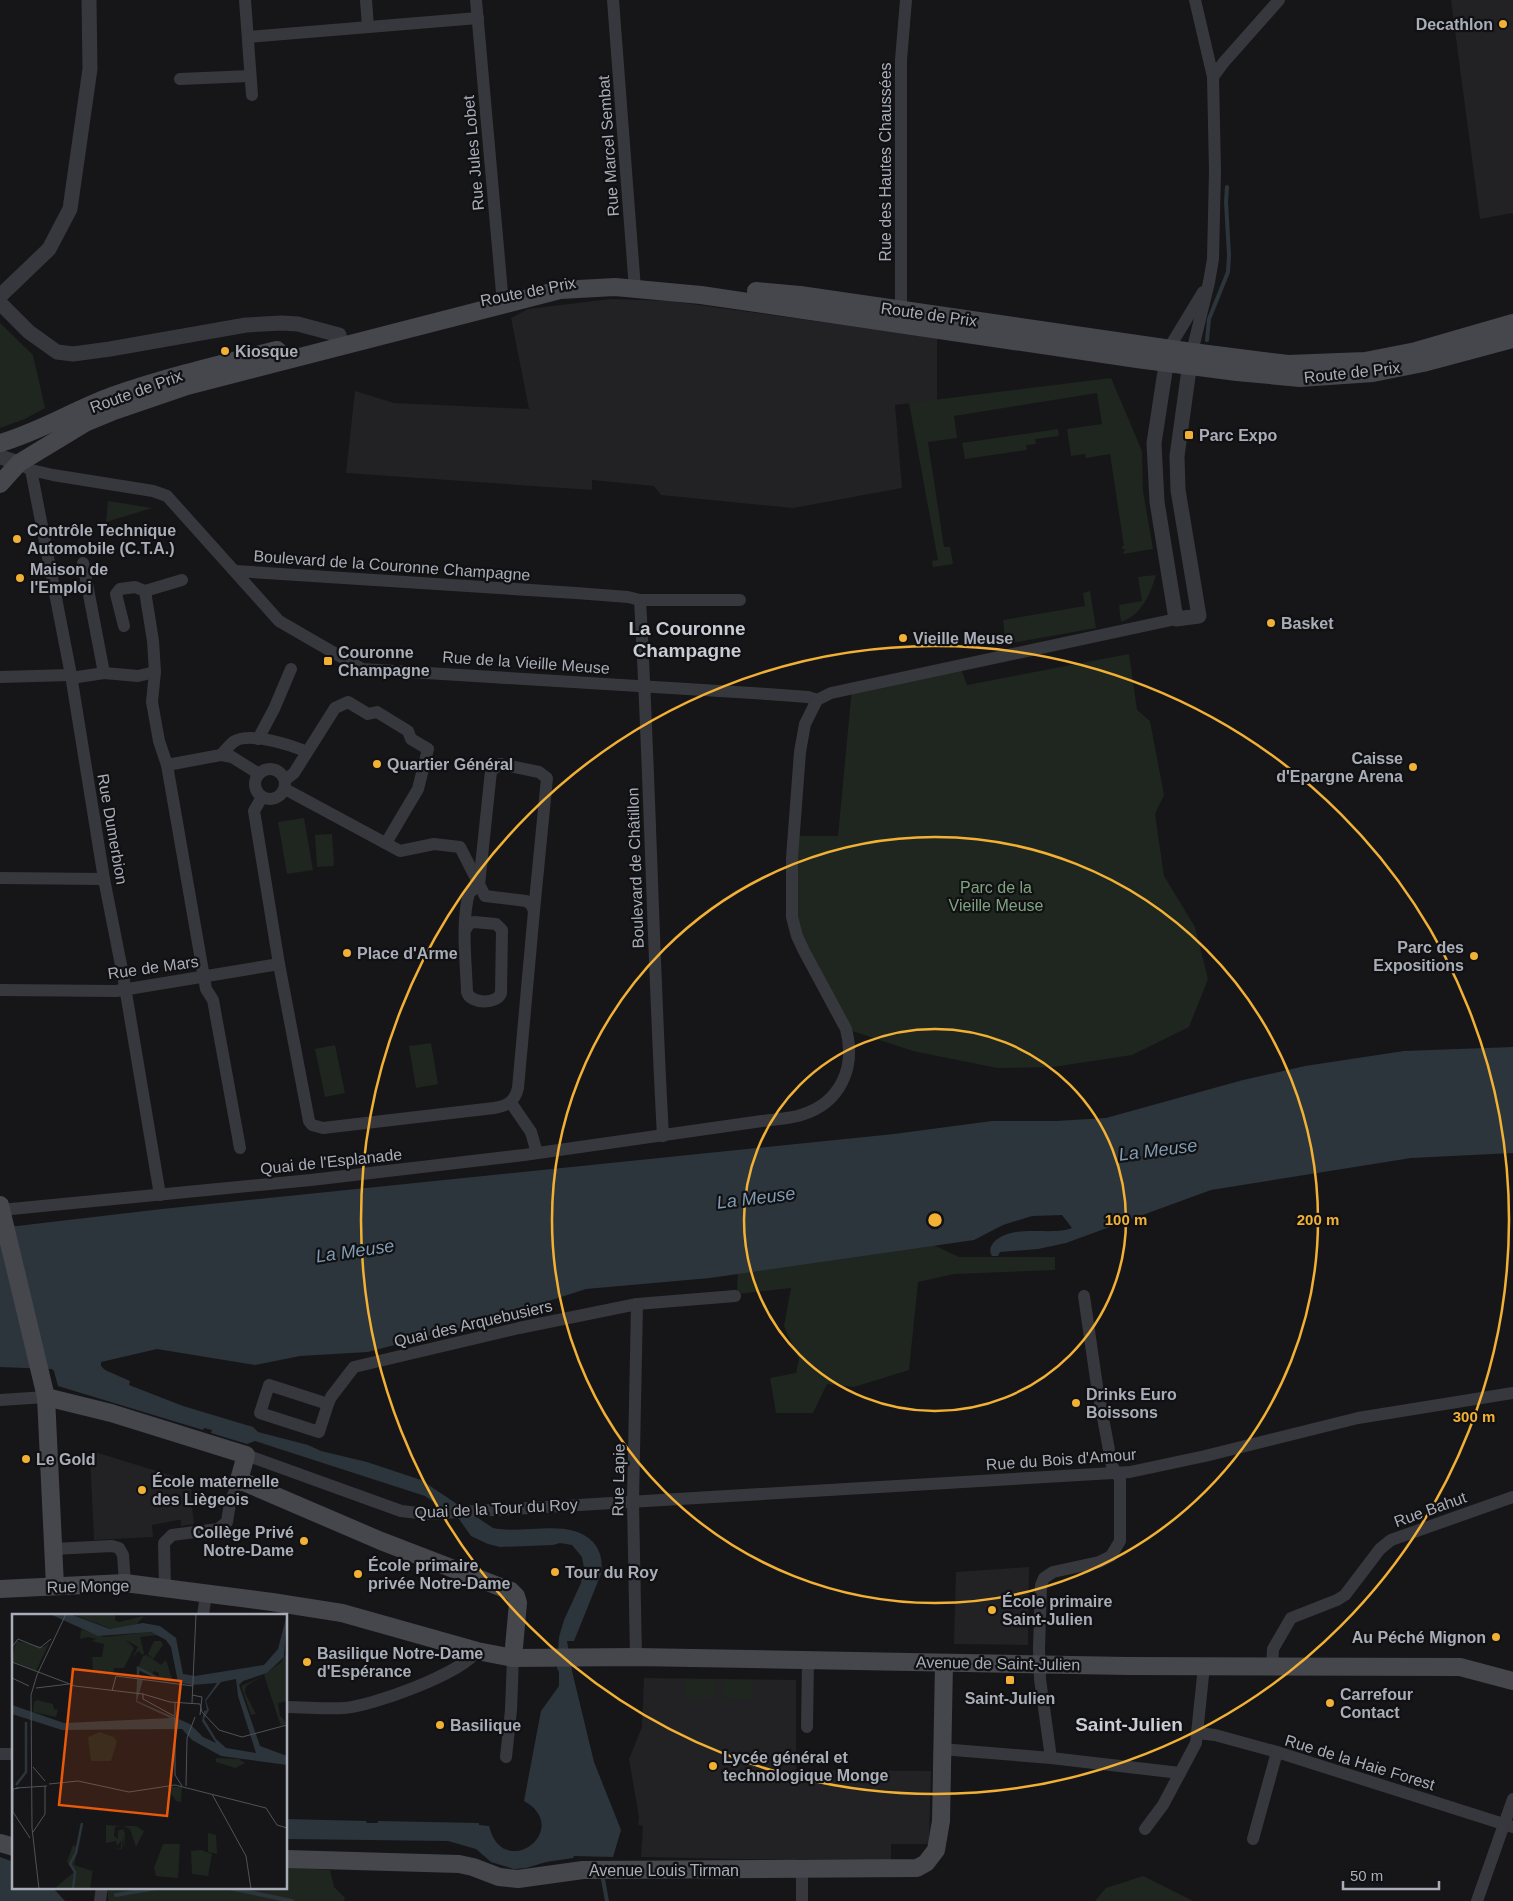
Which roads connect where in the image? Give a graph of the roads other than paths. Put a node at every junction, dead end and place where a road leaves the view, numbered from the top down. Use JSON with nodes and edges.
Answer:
{"nodes":[{"id":1,"x":89,"y":0,"type":"edge"},
{"id":2,"x":245,"y":0,"type":"edge"},
{"id":3,"x":366,"y":0,"type":"edge"},
{"id":4,"x":476,"y":0,"type":"edge"},
{"id":5,"x":613,"y":0,"type":"edge"},
{"id":6,"x":906,"y":0,"type":"edge"},
{"id":7,"x":1195,"y":0,"type":"edge"},
{"id":8,"x":1279,"y":0,"type":"edge"},
{"id":9,"x":478,"y":18,"type":"junction"},
{"id":10,"x":368,"y":27,"type":"junction"},
{"id":11,"x":248,"y":37,"type":"junction"},
{"id":12,"x":250,"y":76,"type":"junction"},
{"id":13,"x":1213,"y":77,"type":"junction"},
{"id":14,"x":180,"y":79,"type":"dead end"},
{"id":15,"x":252,"y":95,"type":"dead end"},
{"id":16,"x":1209,"y":282,"type":"junction"},
{"id":17,"x":635,"y":284,"type":"junction"},
{"id":18,"x":0,"y":296,"type":"edge"},
{"id":19,"x":502,"y":299,"type":"junction"},
{"id":20,"x":0,"y":303,"type":"edge"},
{"id":21,"x":901,"y":317,"type":"junction"},
{"id":22,"x":1513,"y":323,"type":"edge"},
{"id":23,"x":1513,"y":339,"type":"edge"},
{"id":24,"x":340,"y":340,"type":"junction"},
{"id":25,"x":1167,"y":355,"type":"junction"},
{"id":26,"x":1190,"y":359,"type":"junction"},
{"id":27,"x":67,"y":416,"type":"junction"},
{"id":28,"x":0,"y":443,"type":"edge"},
{"id":29,"x":0,"y":457,"type":"edge"},
{"id":30,"x":0,"y":466,"type":"edge"},
{"id":31,"x":25,"y":466,"type":"junction"},
{"id":32,"x":0,"y":484,"type":"edge"},
{"id":33,"x":83,"y":563,"type":"dead end"},
{"id":34,"x":235,"y":571,"type":"junction"},
{"id":35,"x":182,"y":580,"type":"dead end"},
{"id":36,"x":145,"y":591,"type":"junction"},
{"id":37,"x":640,"y":600,"type":"junction"},
{"id":38,"x":740,"y":600,"type":"dead end"},
{"id":39,"x":1176,"y":619,"type":"junction"},
{"id":40,"x":124,"y":626,"type":"dead end"},
{"id":41,"x":292,"y":669,"type":"dead end"},
{"id":42,"x":104,"y":672,"type":"junction"},
{"id":43,"x":155,"y":672,"type":"junction"},
{"id":44,"x":71,"y":676,"type":"junction"},
{"id":45,"x":0,"y":677,"type":"edge"},
{"id":46,"x":645,"y":687,"type":"junction"},
{"id":47,"x":817,"y":700,"type":"junction"},
{"id":48,"x":258,"y":739,"type":"junction"},
{"id":49,"x":307,"y":752,"type":"junction"},
{"id":50,"x":221,"y":756,"type":"junction"},
{"id":51,"x":167,"y":765,"type":"junction"},
{"id":52,"x":259,"y":774,"type":"junction"},
{"id":53,"x":285,"y":784,"type":"junction"},
{"id":54,"x":262,"y":797,"type":"junction"},
{"id":55,"x":386,"y":843,"type":"junction"},
{"id":56,"x":0,"y":878,"type":"edge"},
{"id":57,"x":104,"y":879,"type":"junction"},
{"id":58,"x":479,"y":885,"type":"junction"},
{"id":59,"x":534,"y":911,"type":"junction"},
{"id":60,"x":466,"y":930,"type":"junction"},
{"id":61,"x":279,"y":964,"type":"junction"},
{"id":62,"x":204,"y":976,"type":"junction"},
{"id":63,"x":0,"y":990,"type":"edge"},
{"id":64,"x":126,"y":990,"type":"junction"},
{"id":65,"x":511,"y":1103,"type":"junction"},
{"id":66,"x":663,"y":1136,"type":"junction"},
{"id":67,"x":240,"y":1148,"type":"dead end"},
{"id":68,"x":537,"y":1153,"type":"junction"},
{"id":69,"x":160,"y":1194,"type":"junction"},
{"id":70,"x":1,"y":1207,"type":"edge"},
{"id":71,"x":735,"y":1296,"type":"dead end"},
{"id":72,"x":1084,"y":1296,"type":"dead end"},
{"id":73,"x":637,"y":1304,"type":"junction"},
{"id":74,"x":1513,"y":1393,"type":"edge"},
{"id":75,"x":46,"y":1397,"type":"junction"},
{"id":76,"x":0,"y":1400,"type":"edge"},
{"id":77,"x":328,"y":1404,"type":"junction"},
{"id":78,"x":246,"y":1455,"type":"junction"},
{"id":79,"x":1118,"y":1473,"type":"junction"},
{"id":80,"x":239,"y":1480,"type":"junction"},
{"id":81,"x":1513,"y":1497,"type":"edge"},
{"id":82,"x":634,"y":1502,"type":"junction"},
{"id":83,"x":53,"y":1550,"type":"junction"},
{"id":84,"x":125,"y":1583,"type":"junction"},
{"id":85,"x":54,"y":1586,"type":"junction"},
{"id":86,"x":165,"y":1589,"type":"junction"},
{"id":87,"x":0,"y":1590,"type":"edge"},
{"id":88,"x":206,"y":1594,"type":"junction"},
{"id":89,"x":203,"y":1614,"type":"edge"},
{"id":90,"x":477,"y":1651,"type":"junction"},
{"id":91,"x":636,"y":1657,"type":"junction"},
{"id":92,"x":514,"y":1658,"type":"junction"},
{"id":93,"x":808,"y":1660,"type":"junction"},
{"id":94,"x":944,"y":1663,"type":"junction"},
{"id":95,"x":1040,"y":1664,"type":"junction"},
{"id":96,"x":1204,"y":1666,"type":"junction"},
{"id":97,"x":1272,"y":1667,"type":"junction"},
{"id":98,"x":1513,"y":1680,"type":"edge"},
{"id":99,"x":288,"y":1707,"type":"edge"},
{"id":100,"x":807,"y":1727,"type":"dead end"},
{"id":101,"x":1197,"y":1733,"type":"junction"},
{"id":102,"x":941,"y":1749,"type":"junction"},
{"id":103,"x":1277,"y":1752,"type":"junction"},
{"id":104,"x":506,"y":1757,"type":"dead end"},
{"id":105,"x":1052,"y":1758,"type":"junction"},
{"id":106,"x":1180,"y":1773,"type":"junction"},
{"id":107,"x":1513,"y":1800,"type":"edge"},
{"id":108,"x":1509,"y":1826,"type":"edge"},
{"id":109,"x":1145,"y":1829,"type":"dead end"},
{"id":110,"x":1253,"y":1839,"type":"dead end"},
{"id":111,"x":288,"y":1859,"type":"edge"},
{"id":112,"x":802,"y":1869,"type":"junction"},
{"id":113,"x":102,"y":1888,"type":"edge"},
{"id":114,"x":100,"y":1901,"type":"edge"},
{"id":115,"x":802,"y":1901,"type":"edge"},
{"id":116,"x":1477,"y":1901,"type":"edge"}],
"edges":[{"from":1,"to":18,"type":"street"},
{"from":2,"to":11,"type":"street"},
{"from":3,"to":10,"type":"street"},
{"from":4,"to":9,"type":"street","name":"Rue Jules Lobet"},
{"from":5,"to":17,"type":"street","name":"Rue Marcel Sembat"},
{"from":6,"to":21,"type":"street","name":"Rue des Hautes Chaussées"},
{"from":7,"to":13,"type":"street"},
{"from":8,"to":13,"type":"street"},
{"from":9,"to":10,"type":"street"},
{"from":9,"to":19,"type":"street","name":"Rue Jules Lobet"},
{"from":10,"to":11,"type":"street"},
{"from":11,"to":12,"type":"street"},
{"from":12,"to":14,"type":"street"},
{"from":12,"to":15,"type":"street"},
{"from":13,"to":16,"type":"street"},
{"from":16,"to":25,"type":"street"},
{"from":16,"to":26,"type":"street"},
{"from":17,"to":19,"type":"main road","name":"Route de Prix"},
{"from":17,"to":21,"type":"main road","name":"Route de Prix"},
{"from":19,"to":24,"type":"main road","name":"Route de Prix"},
{"from":20,"to":24,"type":"street"},
{"from":21,"to":25,"type":"main road","name":"Route de Prix"},
{"from":22,"to":26,"type":"main road","name":"Route de Prix"},
{"from":23,"to":26,"type":"main road","name":"Route de Prix"},
{"from":24,"to":27,"type":"main road","name":"Route de Prix"},
{"from":24,"to":31,"type":"main road","name":"Route de Prix"},
{"from":25,"to":26,"type":"main road","name":"Route de Prix"},
{"from":25,"to":39,"type":"street"},
{"from":26,"to":39,"type":"street"},
{"from":27,"to":28,"type":"main road","name":"Route de Prix"},
{"from":27,"to":31,"type":"main road"},
{"from":29,"to":31,"type":"street"},
{"from":30,"to":31,"type":"main road","name":"Route de Prix"},
{"from":31,"to":32,"type":"main road","name":"Route de Prix"},
{"from":31,"to":34,"type":"street","name":"Boulevard de la Couronne Champagne"},
{"from":31,"to":44,"type":"street","name":"Rue Dumerbion"},
{"from":33,"to":42,"type":"street"},
{"from":34,"to":37,"type":"street","name":"Boulevard de la Couronne Champagne"},
{"from":34,"to":46,"type":"street","name":"Rue de la Vieille Meuse"},
{"from":35,"to":36,"type":"street"},
{"from":36,"to":40,"type":"street"},
{"from":36,"to":43,"type":"street"},
{"from":37,"to":38,"type":"street","name":"Boulevard de la Couronne Champagne"},
{"from":37,"to":46,"type":"street","name":"Boulevard de Châtillon"},
{"from":39,"to":47,"type":"street"},
{"from":41,"to":48,"type":"street"},
{"from":42,"to":43,"type":"street"},
{"from":42,"to":44,"type":"street"},
{"from":43,"to":51,"type":"street"},
{"from":44,"to":45,"type":"street"},
{"from":44,"to":57,"type":"street","name":"Rue Dumerbion"},
{"from":46,"to":47,"type":"street","name":"Rue de la Vieille Meuse"},
{"from":46,"to":66,"type":"street","name":"Boulevard de Châtillon"},
{"from":47,"to":66,"type":"street","name":"Quai de l'Esplanade"},
{"from":48,"to":49,"type":"street"},
{"from":48,"to":50,"type":"street"},
{"from":49,"to":53,"type":"street"},
{"from":49,"to":55,"type":"street"},
{"from":50,"to":51,"type":"street"},
{"from":50,"to":52,"type":"street"},
{"from":51,"to":62,"type":"street"},
{"from":52,"to":53,"type":"street"},
{"from":52,"to":54,"type":"street"},
{"from":53,"to":54,"type":"street"},
{"from":53,"to":55,"type":"street"},
{"from":54,"to":61,"type":"street"},
{"from":55,"to":58,"type":"street"},
{"from":56,"to":57,"type":"street"},
{"from":57,"to":64,"type":"street","name":"Rue Dumerbion"},
{"from":58,"to":59,"type":"street"},
{"from":58,"to":59,"type":"street"},
{"from":58,"to":60,"type":"street"},
{"from":59,"to":65,"type":"street"},
{"from":60,"to":60,"type":"street"},
{"from":61,"to":62,"type":"street","name":"Rue de Mars"},
{"from":61,"to":65,"type":"street"},
{"from":62,"to":64,"type":"street","name":"Rue de Mars"},
{"from":62,"to":67,"type":"street"},
{"from":63,"to":64,"type":"street","name":"Rue de Mars"},
{"from":64,"to":69,"type":"street","name":"Rue Dumerbion"},
{"from":65,"to":68,"type":"street"},
{"from":66,"to":68,"type":"street","name":"Quai de l'Esplanade"},
{"from":68,"to":69,"type":"street","name":"Quai de l'Esplanade"},
{"from":69,"to":70,"type":"street","name":"Quai de l'Esplanade"},
{"from":70,"to":75,"type":"main road"},
{"from":71,"to":73,"type":"street","name":"Quai des Arquebusiers"},
{"from":72,"to":79,"type":"street"},
{"from":73,"to":77,"type":"street","name":"Quai des Arquebusiers"},
{"from":73,"to":82,"type":"street","name":"Rue Lapie"},
{"from":74,"to":79,"type":"street","name":"Rue du Bois d'Amour"},
{"from":75,"to":76,"type":"street"},
{"from":75,"to":78,"type":"main road","name":"Quai de la Tour du Roy"},
{"from":75,"to":83,"type":"main road"},
{"from":77,"to":77,"type":"street","name":"Quai des Arquebusiers"},
{"from":78,"to":80,"type":"main road"},
{"from":78,"to":82,"type":"street","name":"Quai de la Tour du Roy"},
{"from":79,"to":82,"type":"street","name":"Rue du Bois d'Amour"},
{"from":79,"to":95,"type":"street"},
{"from":80,"to":86,"type":"street"},
{"from":80,"to":92,"type":"main road"},
{"from":81,"to":97,"type":"street","name":"Rue Bahut"},
{"from":82,"to":91,"type":"street","name":"Rue Lapie"},
{"from":83,"to":84,"type":"street"},
{"from":83,"to":85,"type":"main road"},
{"from":84,"to":85,"type":"main road","name":"Rue Monge"},
{"from":84,"to":86,"type":"main road","name":"Rue Monge"},
{"from":85,"to":87,"type":"main road","name":"Rue Monge"},
{"from":86,"to":88,"type":"main road","name":"Rue Monge"},
{"from":88,"to":89,"type":"street"},
{"from":88,"to":90,"type":"main road","name":"Rue Monge"},
{"from":90,"to":92,"type":"main road","name":"Avenue de Saint-Julien"},
{"from":90,"to":99,"type":"street"},
{"from":91,"to":92,"type":"main road","name":"Avenue de Saint-Julien"},
{"from":91,"to":93,"type":"main road","name":"Avenue de Saint-Julien"},
{"from":92,"to":104,"type":"street"},
{"from":93,"to":94,"type":"main road","name":"Avenue de Saint-Julien"},
{"from":93,"to":100,"type":"street"},
{"from":94,"to":95,"type":"main road","name":"Avenue de Saint-Julien"},
{"from":94,"to":102,"type":"main road","name":"Avenue Louis Tirman"},
{"from":95,"to":96,"type":"main road","name":"Avenue de Saint-Julien"},
{"from":95,"to":105,"type":"street"},
{"from":96,"to":97,"type":"main road","name":"Avenue de Saint-Julien"},
{"from":96,"to":101,"type":"street"},
{"from":97,"to":98,"type":"main road","name":"Avenue de Saint-Julien"},
{"from":101,"to":103,"type":"street","name":"Rue de la Haie Forest"},
{"from":101,"to":106,"type":"street"},
{"from":102,"to":105,"type":"street"},
{"from":102,"to":112,"type":"main road","name":"Avenue Louis Tirman"},
{"from":103,"to":108,"type":"street","name":"Rue de la Haie Forest"},
{"from":103,"to":110,"type":"street"},
{"from":105,"to":106,"type":"street"},
{"from":106,"to":109,"type":"street"},
{"from":107,"to":108,"type":"street"},
{"from":108,"to":116,"type":"street"},
{"from":111,"to":112,"type":"main road","name":"Avenue Louis Tirman"},
{"from":112,"to":115,"type":"street"},
{"from":113,"to":114,"type":"street"}]}
